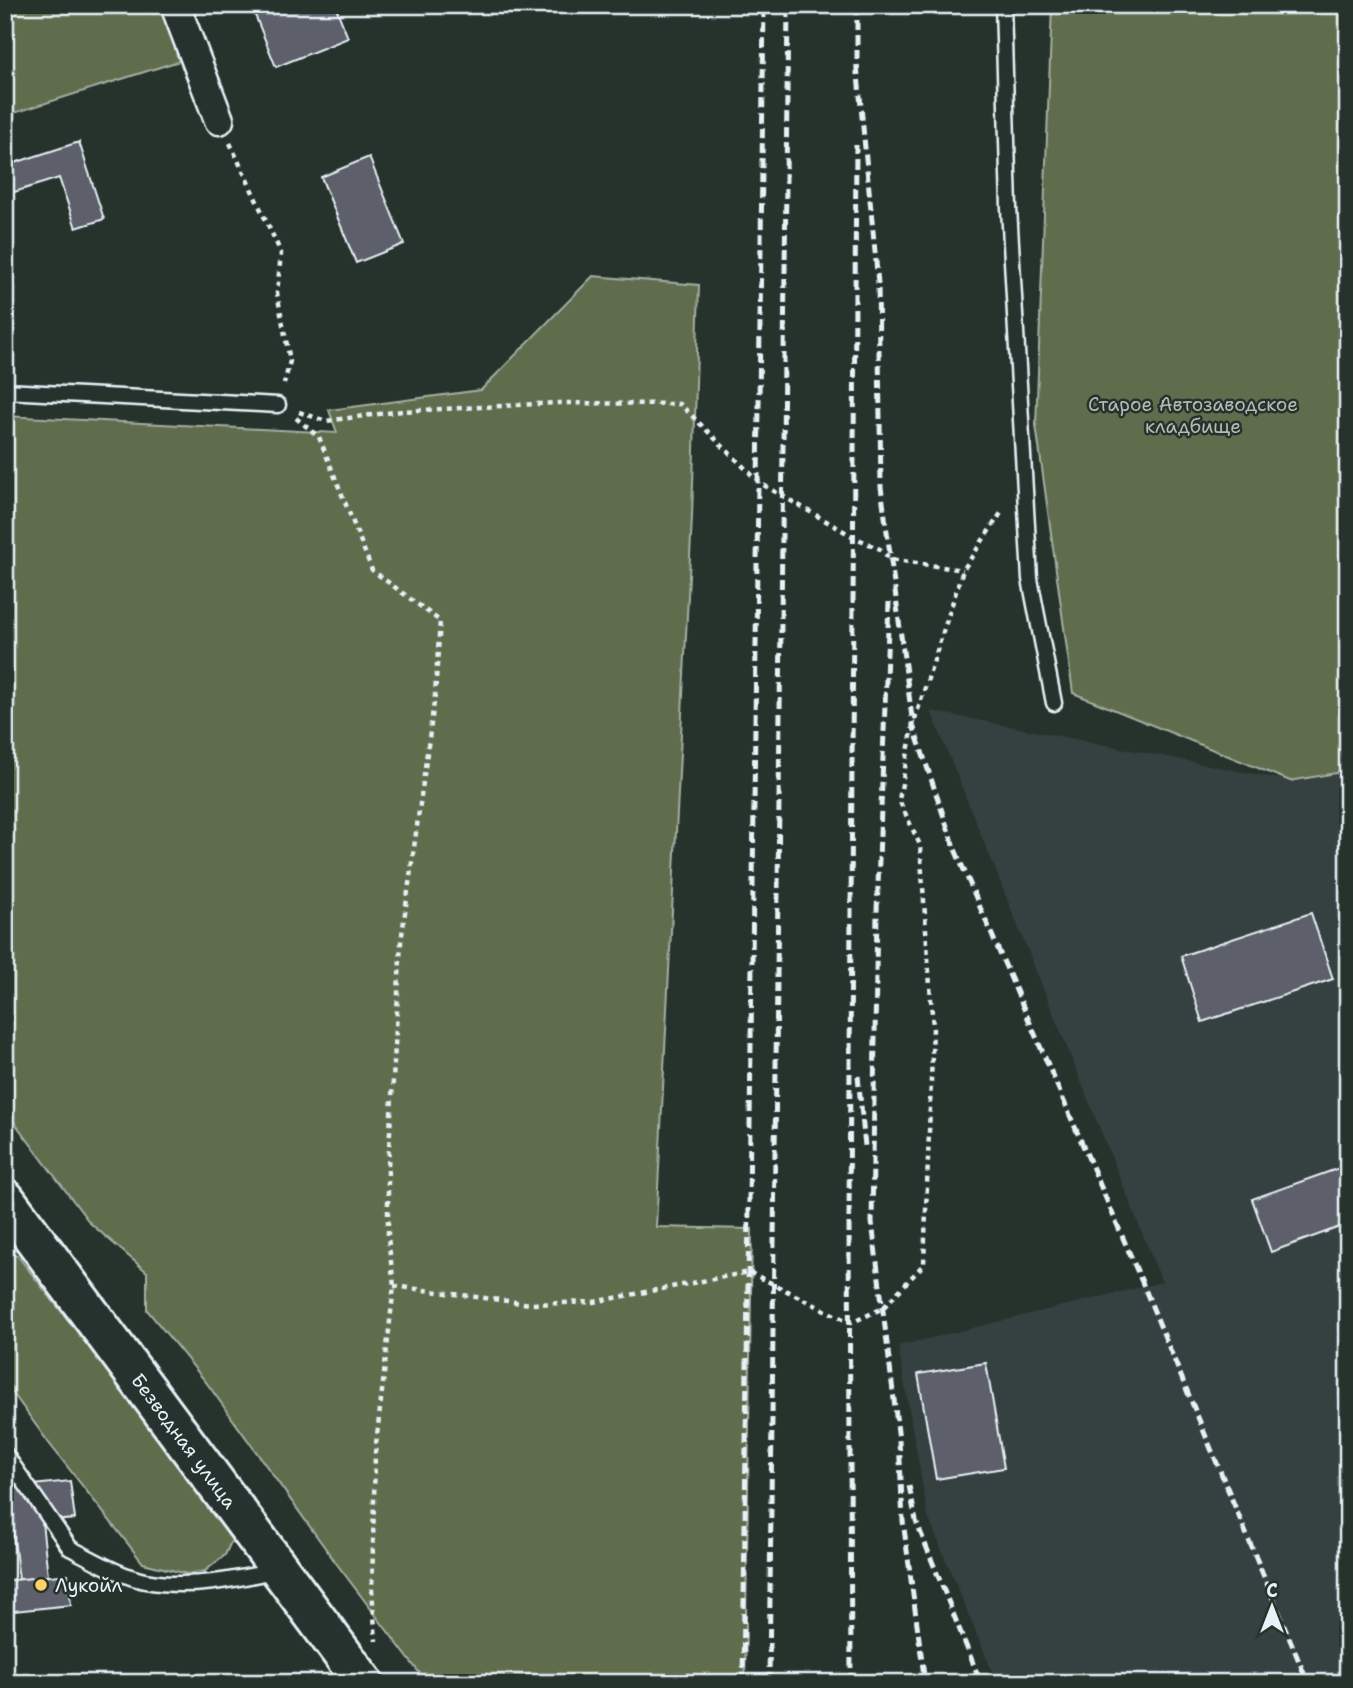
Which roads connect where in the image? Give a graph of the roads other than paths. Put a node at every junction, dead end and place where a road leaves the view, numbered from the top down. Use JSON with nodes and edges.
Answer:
{"nodes":[{"id":1,"x":175,"y":5,"type":"edge"},
{"id":2,"x":1003,"y":5,"type":"edge"},
{"id":3,"x":219,"y":120,"type":"road end"},
{"id":4,"x":5,"y":391,"type":"edge"},
{"id":5,"x":278,"y":405,"type":"road end"},
{"id":6,"x":1054,"y":703,"type":"dead end"},
{"id":7,"x":5,"y":1199,"type":"edge"},
{"id":8,"x":5,"y":1454,"type":"edge"},
{"id":9,"x":282,"y":1569,"type":"junction"},
{"id":10,"x":364,"y":1683,"type":"edge"}],
"edges":[{"from":1,"to":3,"type":"street"},
{"from":2,"to":6,"type":"lane"},
{"from":4,"to":5,"type":"lane"},
{"from":7,"to":9,"type":"main road","name":"Безводная улица"},
{"from":8,"to":9,"type":"lane"},
{"from":9,"to":10,"type":"main road","name":"Безводная улица"}]}
